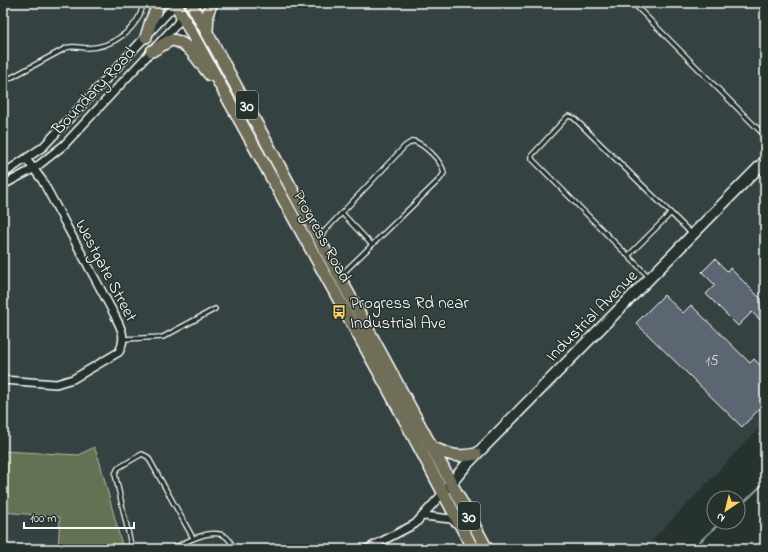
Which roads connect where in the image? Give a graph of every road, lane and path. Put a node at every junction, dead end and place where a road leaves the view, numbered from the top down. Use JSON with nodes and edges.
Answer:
{"nodes":[{"id":1,"x":143,"y":3,"type":"edge"},
{"id":2,"x":159,"y":3,"type":"edge"},
{"id":3,"x":176,"y":3,"type":"edge"},
{"id":4,"x":212,"y":3,"type":"edge"},
{"id":5,"x":633,"y":3,"type":"edge"},
{"id":6,"x":192,"y":4,"type":"edge"},
{"id":7,"x":182,"y":16,"type":"junction"},
{"id":8,"x":206,"y":31,"type":"junction"},
{"id":9,"x":146,"y":37,"type":"junction"},
{"id":10,"x":152,"y":51,"type":"junction"},
{"id":11,"x":3,"y":82,"type":"edge"},
{"id":12,"x":220,"y":86,"type":"junction"},
{"id":13,"x":765,"y":136,"type":"edge"},
{"id":14,"x":27,"y":160,"type":"junction"},
{"id":15,"x":765,"y":161,"type":"edge"},
{"id":16,"x":35,"y":168,"type":"junction"},
{"id":17,"x":3,"y":174,"type":"edge"},
{"id":18,"x":3,"y":186,"type":"edge"},
{"id":19,"x":342,"y":213,"type":"junction"},
{"id":20,"x":671,"y":213,"type":"junction"},
{"id":21,"x":693,"y":235,"type":"junction"},
{"id":22,"x":319,"y":237,"type":"junction"},
{"id":23,"x":372,"y":246,"type":"junction"},
{"id":24,"x":628,"y":256,"type":"junction"},
{"id":25,"x":340,"y":276,"type":"junction"},
{"id":26,"x":650,"y":278,"type":"junction"},
{"id":27,"x":215,"y":309,"type":"dead end"},
{"id":28,"x":124,"y":339,"type":"junction"},
{"id":29,"x":3,"y":380,"type":"edge"},
{"id":30,"x":431,"y":447,"type":"junction"},
{"id":31,"x":476,"y":454,"type":"junction"},
{"id":32,"x":451,"y":483,"type":"junction"},
{"id":33,"x":443,"y":493,"type":"junction"},
{"id":34,"x":424,"y":516,"type":"junction"},
{"id":35,"x":462,"y":528,"type":"junction"},
{"id":36,"x":193,"y":538,"type":"junction"},
{"id":37,"x":132,"y":549,"type":"edge"},
{"id":38,"x":172,"y":549,"type":"edge"},
{"id":39,"x":234,"y":549,"type":"edge"},
{"id":40,"x":367,"y":549,"type":"edge"},
{"id":41,"x":473,"y":549,"type":"edge"},
{"id":42,"x":487,"y":549,"type":"edge"}],
"edges":[{"from":1,"to":11,"type":"lane"},
{"from":2,"to":9,"type":"main road"},
{"from":3,"to":7,"type":"main road","name":"Progress Road","number":"30"},
{"from":3,"to":9,"type":"street","name":"Boundary Road"},
{"from":4,"to":8,"type":"main road"},
{"from":5,"to":13,"type":"lane"},
{"from":6,"to":7,"type":"street","name":"Boundary Road"},
{"from":6,"to":8,"type":"main road","name":"Progress Road","number":"30"},
{"from":7,"to":10,"type":"street","name":"Boundary Road"},
{"from":7,"to":12,"type":"main road","name":"Progress Road","number":"30"},
{"from":8,"to":22,"type":"main road","name":"Progress Road","number":"30"},
{"from":9,"to":14,"type":"street","name":"Boundary Road"},
{"from":10,"to":12,"type":"main road"},
{"from":10,"to":16,"type":"street","name":"Boundary Road"},
{"from":12,"to":33,"type":"main road","name":"Progress Road","number":"30"},
{"from":14,"to":16,"type":"street","name":"Westgate Street"},
{"from":14,"to":17,"type":"street","name":"Boundary Road"},
{"from":15,"to":21,"type":"street","name":"Industrial Avenue"},
{"from":16,"to":18,"type":"street","name":"Boundary Road"},
{"from":16,"to":28,"type":"street","name":"Westgate Street"},
{"from":19,"to":22,"type":"lane"},
{"from":19,"to":23,"type":"lane"},
{"from":19,"to":23,"type":"lane"},
{"from":20,"to":21,"type":"lane"},
{"from":20,"to":24,"type":"lane"},
{"from":20,"to":24,"type":"lane"},
{"from":21,"to":26,"type":"street","name":"Industrial Avenue"},
{"from":22,"to":25,"type":"main road","name":"Progress Road","number":"30"},
{"from":23,"to":25,"type":"lane"},
{"from":24,"to":26,"type":"lane"},
{"from":25,"to":30,"type":"main road","name":"Progress Road","number":"30"},
{"from":26,"to":31,"type":"street","name":"Industrial Avenue"},
{"from":27,"to":28,"type":"lane"},
{"from":28,"to":29,"type":"street","name":"Westgate Street"},
{"from":30,"to":31,"type":"main road"},
{"from":30,"to":32,"type":"main road","name":"Progress Road","number":"30"},
{"from":31,"to":32,"type":"street","name":"Industrial Avenue"},
{"from":32,"to":33,"type":"street","name":"Industrial Avenue"},
{"from":32,"to":42,"type":"main road","name":"Progress Road","number":"30"},
{"from":33,"to":34,"type":"street"},
{"from":33,"to":35,"type":"main road","name":"Progress Road","number":"30"},
{"from":34,"to":35,"type":"street"},
{"from":34,"to":40,"type":"street"},
{"from":35,"to":41,"type":"main road","name":"Progress Road","number":"30"},
{"from":36,"to":37,"type":"lane"},
{"from":36,"to":38,"type":"lane"},
{"from":36,"to":39,"type":"lane"}]}
